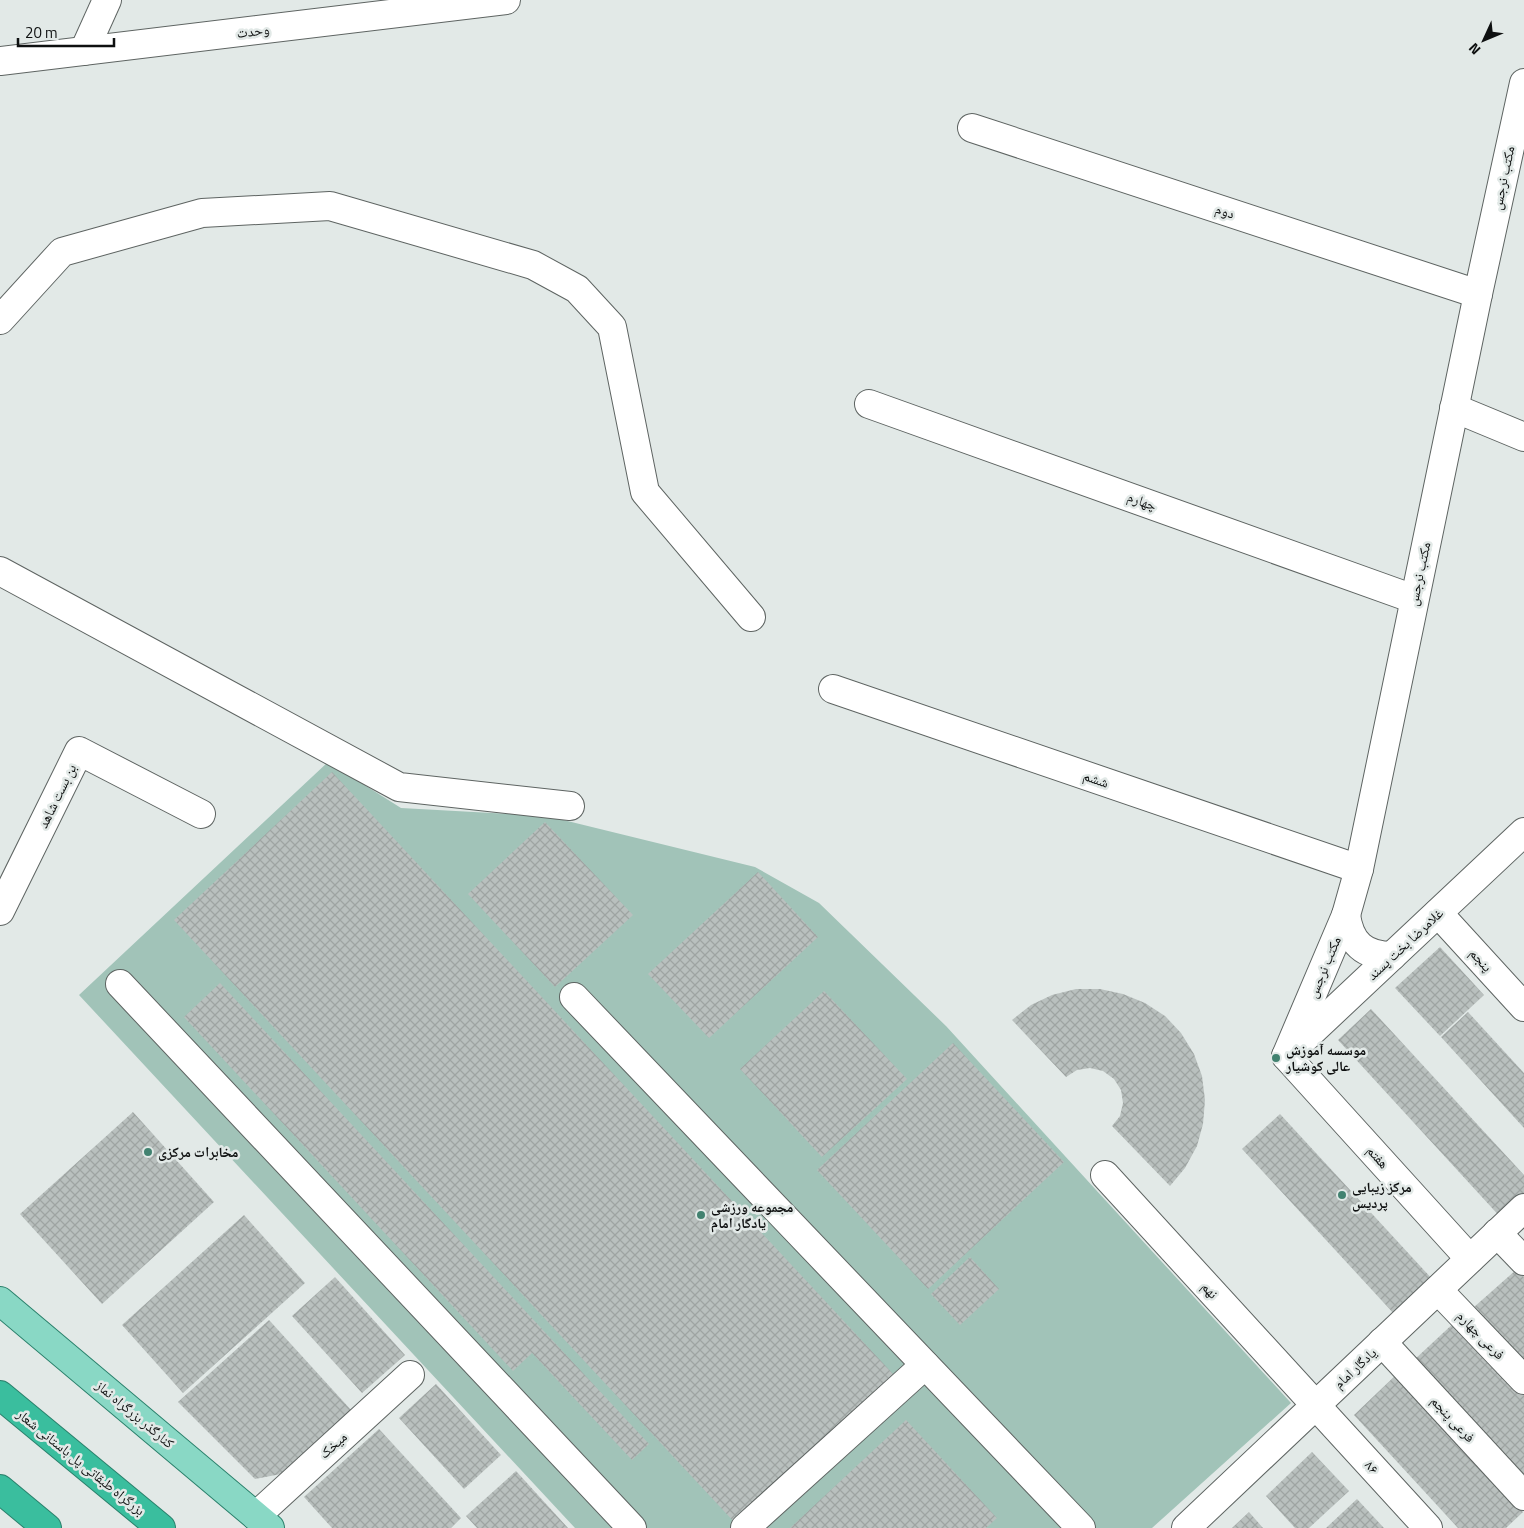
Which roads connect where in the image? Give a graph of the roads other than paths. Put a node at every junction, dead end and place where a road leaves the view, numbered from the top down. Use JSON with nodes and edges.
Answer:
{"nodes":[{"id":1,"x":107,"y":0,"type":"edge"},
{"id":2,"x":506,"y":0,"type":"edge"},
{"id":3,"x":84,"y":51,"type":"junction"},
{"id":4,"x":0,"y":61,"type":"edge"},
{"id":5,"x":1524,"y":83,"type":"edge"},
{"id":6,"x":972,"y":128,"type":"dead end"},
{"id":7,"x":1478,"y":294,"type":"junction"},
{"id":8,"x":0,"y":320,"type":"edge"},
{"id":9,"x":869,"y":404,"type":"dead end"},
{"id":10,"x":1454,"y":408,"type":"junction"},
{"id":11,"x":1524,"y":437,"type":"edge"},
{"id":12,"x":0,"y":570,"type":"edge"},
{"id":13,"x":1414,"y":599,"type":"junction"},
{"id":14,"x":751,"y":617,"type":"dead end"},
{"id":15,"x":833,"y":689,"type":"dead end"},
{"id":16,"x":570,"y":806,"type":"dead end"},
{"id":17,"x":201,"y":814,"type":"dead end"},
{"id":18,"x":1524,"y":832,"type":"edge"},
{"id":19,"x":1359,"y":869,"type":"junction"},
{"id":20,"x":0,"y":911,"type":"edge"},
{"id":21,"x":1438,"y":913,"type":"junction"},
{"id":22,"x":1346,"y":915,"type":"junction"},
{"id":23,"x":1392,"y":956,"type":"junction"},
{"id":24,"x":120,"y":984,"type":"dead end"},
{"id":25,"x":574,"y":997,"type":"dead end"},
{"id":26,"x":1524,"y":1007,"type":"edge"},
{"id":27,"x":1286,"y":1056,"type":"junction"},
{"id":28,"x":1105,"y":1175,"type":"dead end"},
{"id":29,"x":1524,"y":1208,"type":"edge"},
{"id":30,"x":1497,"y":1233,"type":"junction"},
{"id":31,"x":1470,"y":1259,"type":"junction"},
{"id":32,"x":1524,"y":1261,"type":"edge"},
{"id":33,"x":1438,"y":1290,"type":"junction"},
{"id":34,"x":1,"y":1302,"type":"edge"},
{"id":35,"x":1382,"y":1342,"type":"junction"},
{"id":36,"x":925,"y":1365,"type":"junction"},
{"id":37,"x":410,"y":1375,"type":"dead end"},
{"id":38,"x":1524,"y":1380,"type":"edge"},
{"id":39,"x":0,"y":1395,"type":"edge"},
{"id":40,"x":1315,"y":1405,"type":"junction"},
{"id":41,"x":0,"y":1489,"type":"edge"},
{"id":42,"x":1524,"y":1496,"type":"edge"},
{"id":43,"x":263,"y":1522,"type":"edge"},
{"id":44,"x":47,"y":1528,"type":"edge"},
{"id":45,"x":162,"y":1528,"type":"edge"},
{"id":46,"x":632,"y":1528,"type":"edge"},
{"id":47,"x":746,"y":1528,"type":"edge"},
{"id":48,"x":1081,"y":1528,"type":"edge"},
{"id":49,"x":1186,"y":1528,"type":"edge"},
{"id":50,"x":1428,"y":1528,"type":"edge"}],
"edges":[{"from":1,"to":3,"type":"street"},
{"from":2,"to":3,"type":"street","name":"وحدت"},
{"from":3,"to":4,"type":"street","name":"وحدت"},
{"from":5,"to":7,"type":"street","name":"مکتب نرجس"},
{"from":6,"to":7,"type":"street","name":"دوم"},
{"from":7,"to":10,"type":"street","name":"مکتب نرجس"},
{"from":8,"to":14,"type":"street"},
{"from":9,"to":13,"type":"street","name":"چهارم"},
{"from":10,"to":11,"type":"street"},
{"from":10,"to":13,"type":"street","name":"مکتب نرجس"},
{"from":12,"to":16,"type":"street"},
{"from":13,"to":19,"type":"street","name":"مکتب نرجس"},
{"from":15,"to":19,"type":"street","name":"ششم"},
{"from":17,"to":20,"type":"street","name":"بن بست شاهد"},
{"from":18,"to":21,"type":"street","name":"غلامرضا بخت پسند"},
{"from":19,"to":22,"type":"street","name":"مکتب نرجس"},
{"from":21,"to":23,"type":"street","name":"غلامرضا بخت پسند"},
{"from":21,"to":26,"type":"street","name":"پنجم"},
{"from":22,"to":23,"type":"street"},
{"from":22,"to":27,"type":"street","name":"مکتب نرجس"},
{"from":23,"to":27,"type":"street","name":"غلامرضا بخت پسند"},
{"from":24,"to":46,"type":"street"},
{"from":25,"to":36,"type":"street"},
{"from":27,"to":31,"type":"street","name":"هفتم"},
{"from":28,"to":40,"type":"street","name":"نهم"},
{"from":29,"to":30,"type":"street","name":"یادگار امام"},
{"from":30,"to":31,"type":"street","name":"یادگار امام"},
{"from":30,"to":32,"type":"street"},
{"from":31,"to":33,"type":"street","name":"یادگار امام"},
{"from":33,"to":35,"type":"street","name":"یادگار امام"},
{"from":33,"to":38,"type":"street","name":"فرعی چهارم"},
{"from":34,"to":43,"type":"main road","name":"کنارگذر بزرگراه نماز"},
{"from":35,"to":40,"type":"street","name":"یادگار امام"},
{"from":35,"to":42,"type":"street","name":"فرعی پنجم"},
{"from":36,"to":47,"type":"street"},
{"from":36,"to":48,"type":"street"},
{"from":37,"to":43,"type":"street","name":"میخک"},
{"from":39,"to":45,"type":"highway","name":"بزرگراه طبقاتی پل باستانی شعار"},
{"from":40,"to":49,"type":"street","name":"یادگار امام"},
{"from":40,"to":50,"type":"street","name":"۸۶"},
{"from":41,"to":44,"type":"highway"}]}
